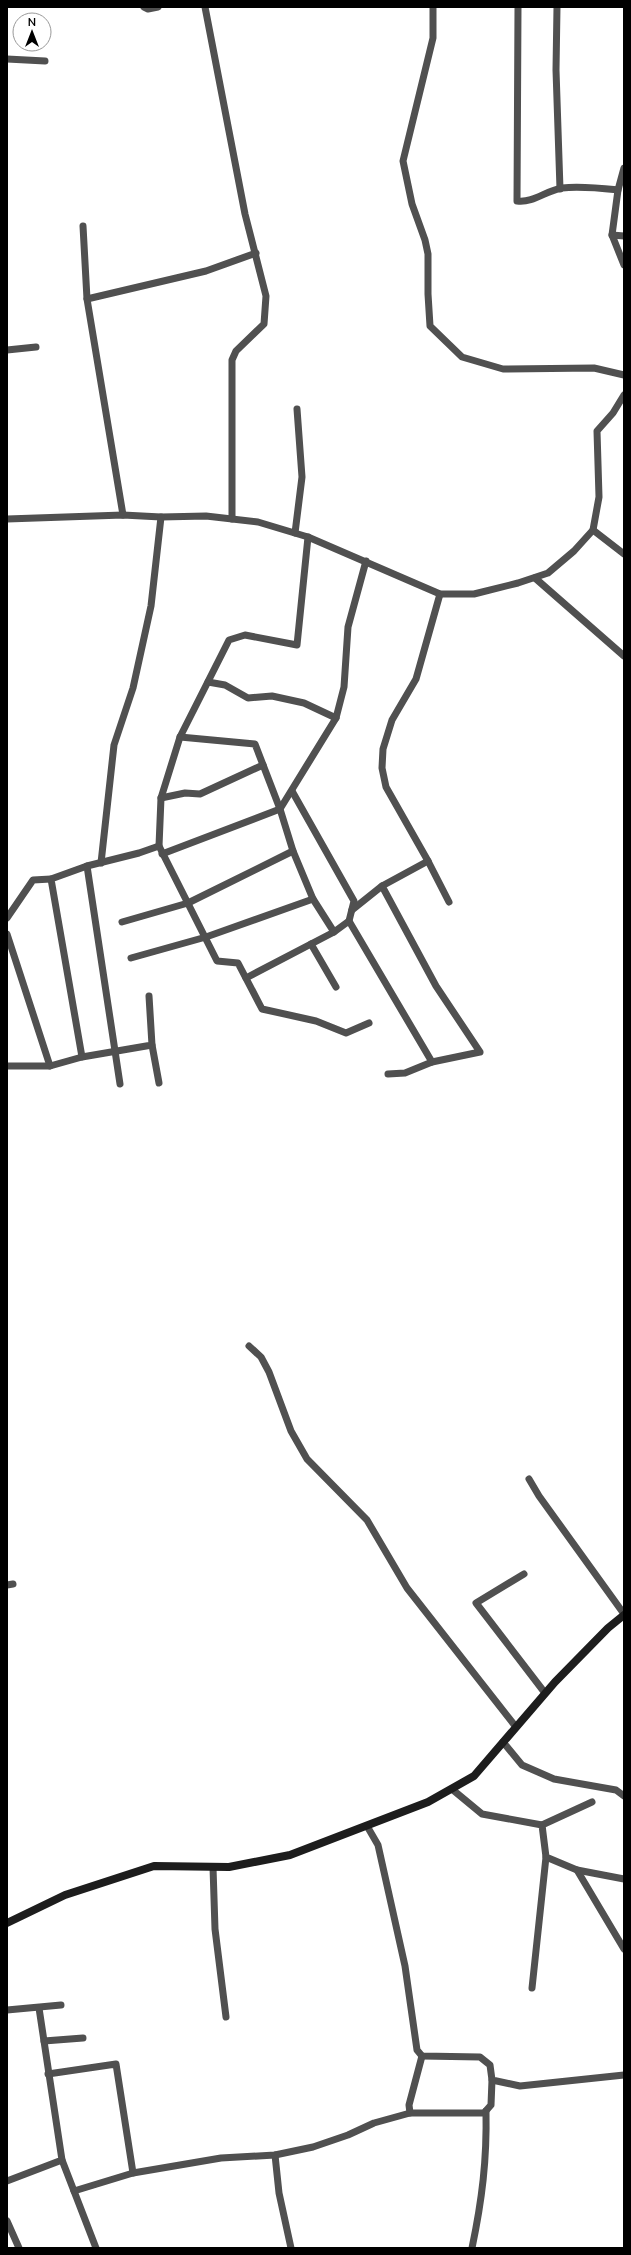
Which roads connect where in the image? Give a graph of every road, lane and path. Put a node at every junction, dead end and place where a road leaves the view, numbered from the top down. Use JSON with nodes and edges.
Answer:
{"nodes":[{"id":1,"x":144,"y":7,"type":"edge"},
{"id":2,"x":158,"y":7,"type":"edge"},
{"id":3,"x":206,"y":7,"type":"edge"},
{"id":4,"x":433,"y":7,"type":"edge"},
{"id":5,"x":518,"y":7,"type":"edge"},
{"id":6,"x":557,"y":7,"type":"edge"},
{"id":7,"x":7,"y":59,"type":"edge"},
{"id":8,"x":45,"y":60,"type":"dead end"},
{"id":9,"x":624,"y":168,"type":"edge"},
{"id":10,"x":560,"y":189,"type":"junction"},
{"id":11,"x":618,"y":190,"type":"junction"},
{"id":12,"x":82,"y":226,"type":"dead end"},
{"id":13,"x":612,"y":235,"type":"junction"},
{"id":14,"x":624,"y":236,"type":"edge"},
{"id":15,"x":256,"y":253,"type":"junction"},
{"id":16,"x":624,"y":265,"type":"edge"},
{"id":17,"x":87,"y":299,"type":"junction"},
{"id":18,"x":36,"y":347,"type":"dead end"},
{"id":19,"x":7,"y":350,"type":"edge"},
{"id":20,"x":624,"y":375,"type":"edge"},
{"id":21,"x":624,"y":395,"type":"edge"},
{"id":22,"x":298,"y":409,"type":"dead end"},
{"id":23,"x":123,"y":515,"type":"junction"},
{"id":24,"x":161,"y":517,"type":"junction"},
{"id":25,"x":7,"y":519,"type":"edge"},
{"id":26,"x":232,"y":519,"type":"junction"},
{"id":27,"x":593,"y":530,"type":"junction"},
{"id":28,"x":295,"y":533,"type":"junction"},
{"id":29,"x":308,"y":537,"type":"junction"},
{"id":30,"x":624,"y":554,"type":"edge"},
{"id":31,"x":366,"y":561,"type":"junction"},
{"id":32,"x":535,"y":578,"type":"junction"},
{"id":33,"x":440,"y":594,"type":"junction"},
{"id":34,"x":624,"y":656,"type":"edge"},
{"id":35,"x":208,"y":682,"type":"junction"},
{"id":36,"x":336,"y":718,"type":"junction"},
{"id":37,"x":180,"y":737,"type":"junction"},
{"id":38,"x":263,"y":765,"type":"junction"},
{"id":39,"x":292,"y":791,"type":"junction"},
{"id":40,"x":161,"y":798,"type":"junction"},
{"id":41,"x":280,"y":810,"type":"junction"},
{"id":42,"x":159,"y":846,"type":"junction"},
{"id":43,"x":293,"y":851,"type":"junction"},
{"id":44,"x":162,"y":854,"type":"junction"},
{"id":45,"x":428,"y":861,"type":"junction"},
{"id":46,"x":101,"y":863,"type":"junction"},
{"id":47,"x":87,"y":866,"type":"junction"},
{"id":48,"x":51,"y":878,"type":"junction"},
{"id":49,"x":382,"y":886,"type":"junction"},
{"id":50,"x":313,"y":899,"type":"junction"},
{"id":51,"x":449,"y":902,"type":"dead end"},
{"id":52,"x":188,"y":903,"type":"junction"},
{"id":53,"x":352,"y":910,"type":"junction"},
{"id":54,"x":7,"y":918,"type":"edge"},
{"id":55,"x":349,"y":921,"type":"junction"},
{"id":56,"x":122,"y":922,"type":"dead end"},
{"id":57,"x":334,"y":932,"type":"junction"},
{"id":58,"x":7,"y":934,"type":"edge"},
{"id":59,"x":206,"y":937,"type":"junction"},
{"id":60,"x":311,"y":944,"type":"junction"},
{"id":61,"x":131,"y":958,"type":"dead end"},
{"id":62,"x":246,"y":978,"type":"junction"},
{"id":63,"x":336,"y":987,"type":"dead end"},
{"id":64,"x":149,"y":996,"type":"dead end"},
{"id":65,"x":369,"y":1023,"type":"dead end"},
{"id":66,"x":152,"y":1045,"type":"junction"},
{"id":67,"x":115,"y":1052,"type":"junction"},
{"id":68,"x":82,"y":1057,"type":"junction"},
{"id":69,"x":432,"y":1062,"type":"junction"},
{"id":70,"x":7,"y":1066,"type":"edge"},
{"id":71,"x":50,"y":1066,"type":"junction"},
{"id":72,"x":388,"y":1074,"type":"dead end"},
{"id":73,"x":159,"y":1083,"type":"dead end"},
{"id":74,"x":120,"y":1084,"type":"dead end"},
{"id":75,"x":249,"y":1346,"type":"dead end"},
{"id":76,"x":529,"y":1479,"type":"dead end"},
{"id":77,"x":524,"y":1574,"type":"dead end"},
{"id":78,"x":624,"y":1615,"type":"edge"},
{"id":79,"x":546,"y":1693,"type":"junction"},
{"id":80,"x":516,"y":1727,"type":"junction"},
{"id":81,"x":502,"y":1742,"type":"junction"},
{"id":82,"x":453,"y":1790,"type":"junction"},
{"id":83,"x":624,"y":1796,"type":"edge"},
{"id":84,"x":592,"y":1802,"type":"dead end"},
{"id":85,"x":542,"y":1825,"type":"junction"},
{"id":86,"x":367,"y":1826,"type":"junction"},
{"id":87,"x":546,"y":1857,"type":"junction"},
{"id":88,"x":213,"y":1867,"type":"junction"},
{"id":89,"x":577,"y":1870,"type":"junction"},
{"id":90,"x":624,"y":1878,"type":"edge"},
{"id":91,"x":7,"y":1923,"type":"edge"},
{"id":92,"x":624,"y":1948,"type":"edge"},
{"id":93,"x":532,"y":1988,"type":"dead end"},
{"id":94,"x":61,"y":2006,"type":"dead end"},
{"id":95,"x":39,"y":2008,"type":"junction"},
{"id":96,"x":7,"y":2010,"type":"edge"},
{"id":97,"x":226,"y":2017,"type":"dead end"},
{"id":98,"x":83,"y":2038,"type":"dead end"},
{"id":99,"x":44,"y":2041,"type":"junction"},
{"id":100,"x":422,"y":2056,"type":"junction"},
{"id":101,"x":48,"y":2074,"type":"junction"},
{"id":102,"x":624,"y":2075,"type":"edge"},
{"id":103,"x":492,"y":2080,"type":"junction"},
{"id":104,"x":486,"y":2111,"type":"junction"},
{"id":105,"x":410,"y":2113,"type":"junction"},
{"id":106,"x":275,"y":2155,"type":"junction"},
{"id":107,"x":62,"y":2160,"type":"junction"},
{"id":108,"x":133,"y":2173,"type":"junction"},
{"id":109,"x":7,"y":2181,"type":"edge"},
{"id":110,"x":74,"y":2191,"type":"junction"},
{"id":111,"x":7,"y":2221,"type":"edge"},
{"id":112,"x":19,"y":2248,"type":"edge"},
{"id":113,"x":96,"y":2248,"type":"edge"},
{"id":114,"x":291,"y":2248,"type":"edge"},
{"id":115,"x":472,"y":2248,"type":"edge"}],
"edges":[{"from":1,"to":2,"type":"street"},
{"from":3,"to":15,"type":"street"},
{"from":4,"to":20,"type":"street"},
{"from":5,"to":10,"type":"street"},
{"from":6,"to":10,"type":"street"},
{"from":7,"to":8,"type":"street"},
{"from":9,"to":11,"type":"street"},
{"from":10,"to":11,"type":"street"},
{"from":11,"to":13,"type":"street"},
{"from":12,"to":17,"type":"street"},
{"from":13,"to":14,"type":"street"},
{"from":13,"to":16,"type":"street"},
{"from":15,"to":17,"type":"street"},
{"from":15,"to":26,"type":"street"},
{"from":17,"to":23,"type":"street"},
{"from":18,"to":19,"type":"street"},
{"from":21,"to":27,"type":"street"},
{"from":22,"to":28,"type":"street"},
{"from":23,"to":24,"type":"street"},
{"from":23,"to":25,"type":"street"},
{"from":24,"to":26,"type":"street"},
{"from":24,"to":46,"type":"street"},
{"from":26,"to":28,"type":"street"},
{"from":27,"to":30,"type":"street"},
{"from":27,"to":32,"type":"street"},
{"from":28,"to":29,"type":"street"},
{"from":29,"to":31,"type":"street"},
{"from":29,"to":35,"type":"street"},
{"from":31,"to":33,"type":"street"},
{"from":31,"to":36,"type":"street"},
{"from":32,"to":33,"type":"street"},
{"from":32,"to":34,"type":"street"},
{"from":33,"to":45,"type":"street"},
{"from":35,"to":36,"type":"street"},
{"from":35,"to":37,"type":"street"},
{"from":36,"to":39,"type":"street"},
{"from":37,"to":38,"type":"street"},
{"from":37,"to":40,"type":"street"},
{"from":38,"to":40,"type":"street"},
{"from":38,"to":41,"type":"street"},
{"from":39,"to":41,"type":"street"},
{"from":39,"to":53,"type":"street"},
{"from":40,"to":42,"type":"street"},
{"from":41,"to":43,"type":"street"},
{"from":41,"to":44,"type":"street"},
{"from":42,"to":44,"type":"street"},
{"from":42,"to":46,"type":"street"},
{"from":43,"to":50,"type":"street"},
{"from":43,"to":52,"type":"street"},
{"from":44,"to":52,"type":"street"},
{"from":45,"to":49,"type":"street"},
{"from":45,"to":51,"type":"street"},
{"from":46,"to":47,"type":"street"},
{"from":47,"to":48,"type":"street"},
{"from":47,"to":67,"type":"street"},
{"from":48,"to":54,"type":"street"},
{"from":48,"to":68,"type":"street"},
{"from":49,"to":53,"type":"street"},
{"from":49,"to":69,"type":"street"},
{"from":50,"to":57,"type":"street"},
{"from":50,"to":59,"type":"street"},
{"from":52,"to":56,"type":"street"},
{"from":52,"to":59,"type":"street"},
{"from":53,"to":55,"type":"street"},
{"from":55,"to":57,"type":"street"},
{"from":55,"to":69,"type":"street"},
{"from":57,"to":60,"type":"street"},
{"from":58,"to":71,"type":"street"},
{"from":59,"to":61,"type":"street"},
{"from":59,"to":62,"type":"street"},
{"from":60,"to":62,"type":"street"},
{"from":60,"to":63,"type":"street"},
{"from":62,"to":65,"type":"street"},
{"from":64,"to":66,"type":"street"},
{"from":66,"to":67,"type":"street"},
{"from":66,"to":73,"type":"street"},
{"from":67,"to":68,"type":"street"},
{"from":67,"to":74,"type":"street"},
{"from":68,"to":71,"type":"street"},
{"from":69,"to":72,"type":"street"},
{"from":70,"to":71,"type":"street"},
{"from":75,"to":80,"type":"street"},
{"from":76,"to":78,"type":"street"},
{"from":77,"to":79,"type":"street"},
{"from":78,"to":79,"type":"main road"},
{"from":79,"to":80,"type":"main road"},
{"from":80,"to":81,"type":"main road"},
{"from":81,"to":82,"type":"main road"},
{"from":81,"to":83,"type":"street"},
{"from":82,"to":85,"type":"street"},
{"from":82,"to":86,"type":"main road"},
{"from":84,"to":85,"type":"street"},
{"from":85,"to":87,"type":"street"},
{"from":86,"to":88,"type":"main road"},
{"from":86,"to":100,"type":"street"},
{"from":87,"to":89,"type":"street"},
{"from":87,"to":93,"type":"street"},
{"from":88,"to":91,"type":"main road"},
{"from":88,"to":97,"type":"street"},
{"from":89,"to":90,"type":"street"},
{"from":89,"to":92,"type":"street"},
{"from":94,"to":95,"type":"street"},
{"from":95,"to":96,"type":"street"},
{"from":95,"to":99,"type":"street"},
{"from":98,"to":99,"type":"street"},
{"from":99,"to":101,"type":"street"},
{"from":100,"to":103,"type":"street"},
{"from":100,"to":105,"type":"street"},
{"from":101,"to":107,"type":"street"},
{"from":101,"to":108,"type":"street"},
{"from":102,"to":103,"type":"street"},
{"from":103,"to":104,"type":"street"},
{"from":104,"to":105,"type":"street"},
{"from":104,"to":115,"type":"street"},
{"from":105,"to":106,"type":"street"},
{"from":106,"to":108,"type":"street"},
{"from":106,"to":114,"type":"street"},
{"from":107,"to":109,"type":"street"},
{"from":107,"to":110,"type":"street"},
{"from":108,"to":110,"type":"street"},
{"from":110,"to":113,"type":"street"},
{"from":111,"to":112,"type":"street"}]}
